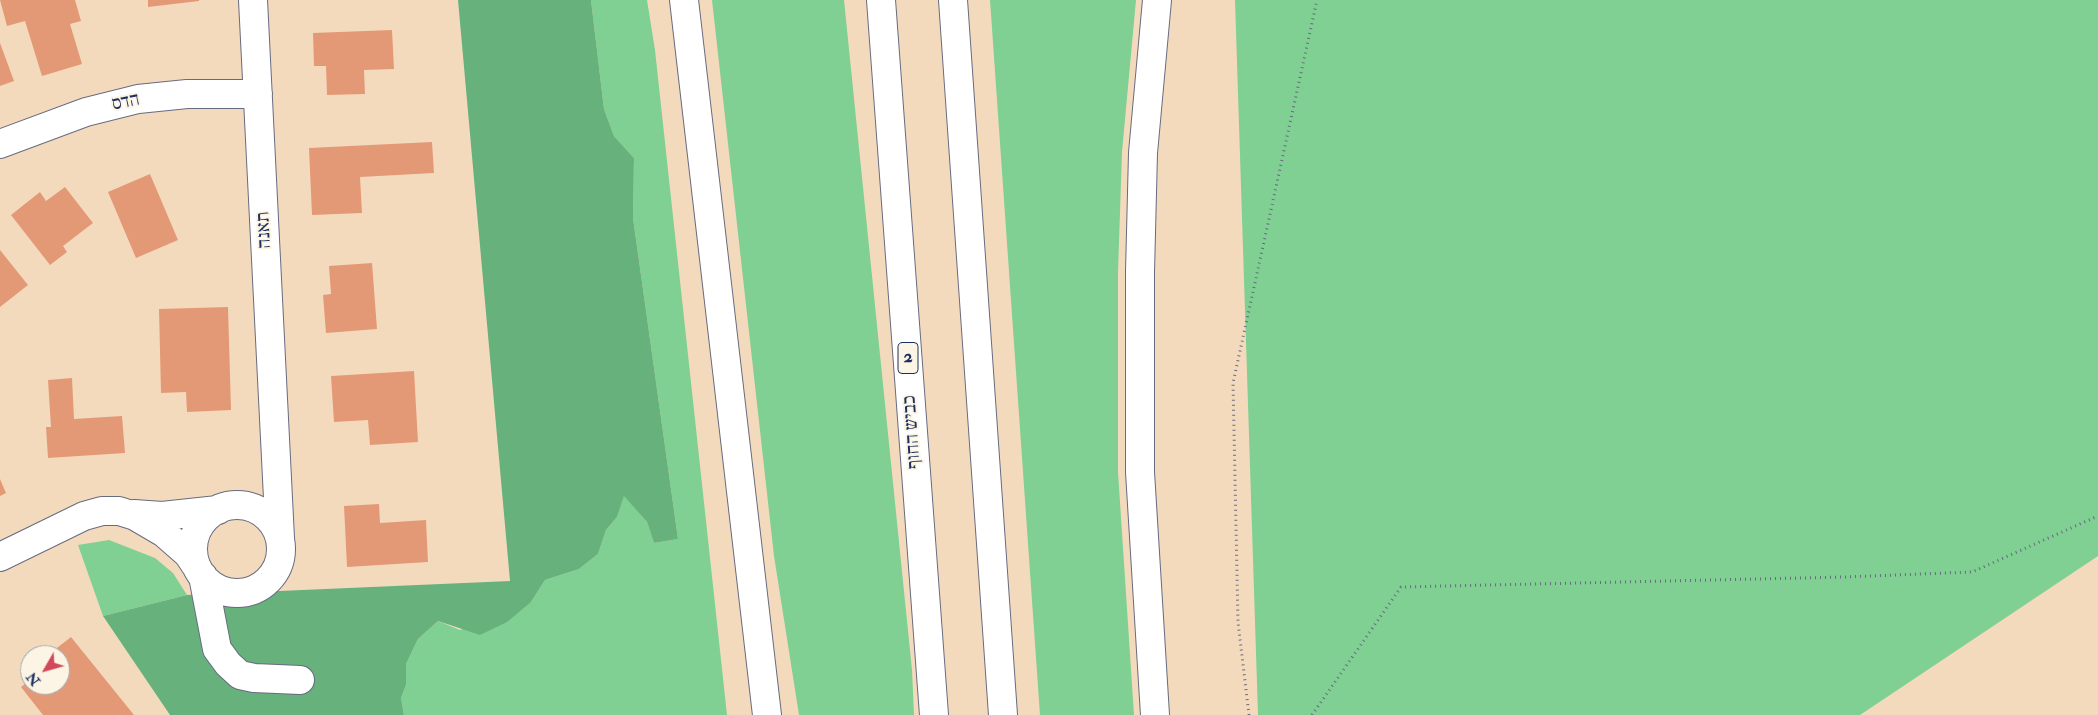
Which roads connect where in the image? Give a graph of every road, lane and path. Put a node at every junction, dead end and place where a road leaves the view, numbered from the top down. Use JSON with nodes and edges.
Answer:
{"nodes":[{"id":1,"x":253,"y":0,"type":"edge"},
{"id":2,"x":684,"y":0,"type":"edge"},
{"id":3,"x":881,"y":0,"type":"edge"},
{"id":4,"x":953,"y":0,"type":"edge"},
{"id":5,"x":1157,"y":0,"type":"edge"},
{"id":6,"x":1317,"y":0,"type":"edge"},
{"id":7,"x":258,"y":94,"type":"junction"},
{"id":8,"x":0,"y":144,"type":"edge"},
{"id":9,"x":276,"y":459,"type":"junction"},
{"id":10,"x":226,"y":508,"type":"junction"},
{"id":11,"x":127,"y":514,"type":"junction"},
{"id":12,"x":2098,"y":516,"type":"edge"},
{"id":13,"x":280,"y":538,"type":"junction"},
{"id":14,"x":0,"y":557,"type":"edge"},
{"id":15,"x":200,"y":573,"type":"junction"},
{"id":16,"x":300,"y":680,"type":"dead end"},
{"id":17,"x":767,"y":715,"type":"edge"},
{"id":18,"x":934,"y":715,"type":"edge"},
{"id":19,"x":1002,"y":715,"type":"edge"},
{"id":20,"x":1155,"y":715,"type":"edge"},
{"id":21,"x":1249,"y":715,"type":"edge"},
{"id":22,"x":1312,"y":715,"type":"edge"}],
"edges":[{"from":1,"to":7,"type":"main road","name":"תאנה"},
{"from":2,"to":17,"type":"main road"},
{"from":3,"to":18,"type":"main road","name":"כביש החוף","number":"2"},
{"from":4,"to":19,"type":"main road"},
{"from":5,"to":20,"type":"main road"},
{"from":6,"to":21,"type":"path"},
{"from":7,"to":8,"type":"main road","name":"הדס"},
{"from":7,"to":9,"type":"main road","name":"תאנה"},
{"from":9,"to":10,"type":"main road"},
{"from":9,"to":13,"type":"main road","name":"תאנה"},
{"from":10,"to":11,"type":"main road"},
{"from":10,"to":13,"type":"main road"},
{"from":10,"to":15,"type":"main road"},
{"from":11,"to":14,"type":"main road"},
{"from":11,"to":15,"type":"main road"},
{"from":12,"to":22,"type":"path"},
{"from":13,"to":15,"type":"main road"},
{"from":15,"to":16,"type":"main road"}]}
